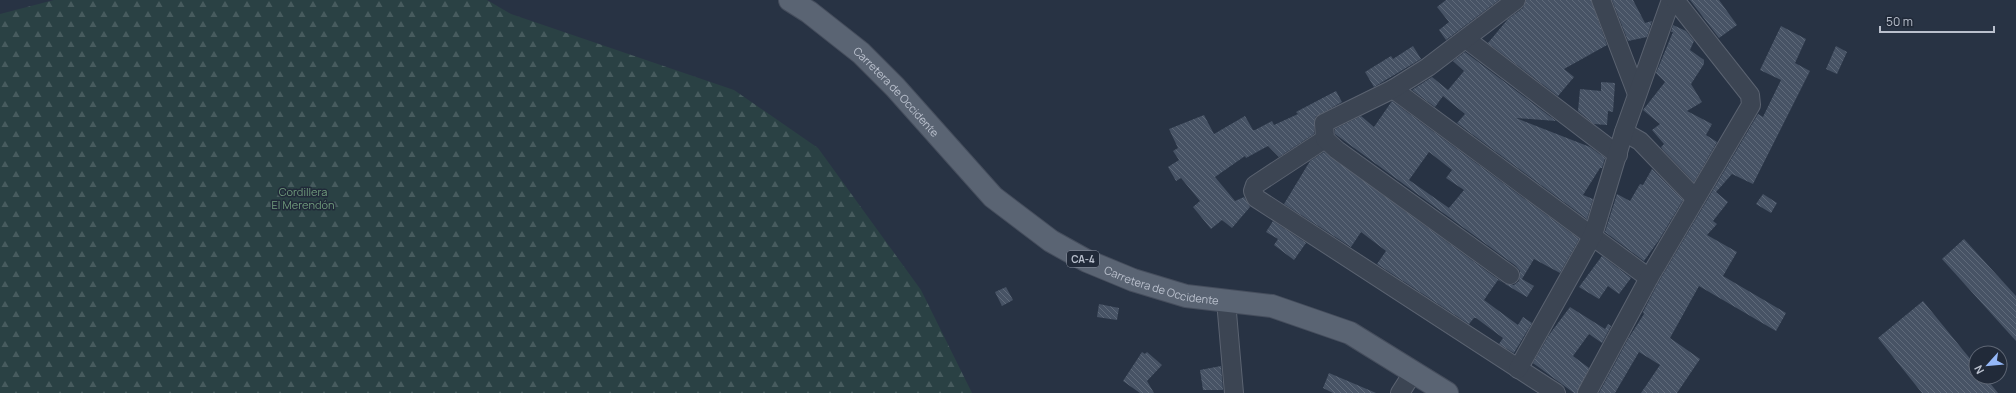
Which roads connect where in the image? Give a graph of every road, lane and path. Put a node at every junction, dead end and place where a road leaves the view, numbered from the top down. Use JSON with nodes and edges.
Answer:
{"nodes":[{"id":1,"x":790,"y":0,"type":"edge"},
{"id":2,"x":1516,"y":0,"type":"edge"},
{"id":3,"x":1601,"y":0,"type":"edge"},
{"id":4,"x":1671,"y":0,"type":"edge"},
{"id":5,"x":1675,"y":0,"type":"edge"},
{"id":6,"x":1466,"y":39,"type":"junction"},
{"id":7,"x":1393,"y":89,"type":"junction"},
{"id":8,"x":1637,"y":94,"type":"junction"},
{"id":9,"x":1624,"y":132,"type":"junction"},
{"id":10,"x":1325,"y":139,"type":"junction"},
{"id":11,"x":1618,"y":155,"type":"junction"},
{"id":12,"x":1695,"y":198,"type":"junction"},
{"id":13,"x":1593,"y":235,"type":"junction"},
{"id":14,"x":1510,"y":275,"type":"dead end"},
{"id":15,"x":1649,"y":278,"type":"junction"},
{"id":16,"x":1226,"y":301,"type":"junction"},
{"id":17,"x":1518,"y":369,"type":"junction"},
{"id":18,"x":1414,"y":371,"type":"junction"},
{"id":19,"x":1234,"y":393,"type":"edge"},
{"id":20,"x":1400,"y":393,"type":"edge"},
{"id":21,"x":1447,"y":393,"type":"edge"},
{"id":22,"x":1556,"y":393,"type":"edge"},
{"id":23,"x":1587,"y":393,"type":"edge"}],
"edges":[{"from":1,"to":16,"type":"main road","name":"Carretera de Occidente","number":"CA-4"},
{"from":2,"to":6,"type":"street"},
{"from":3,"to":8,"type":"street"},
{"from":4,"to":8,"type":"street"},
{"from":5,"to":12,"type":"street"},
{"from":6,"to":7,"type":"street"},
{"from":6,"to":11,"type":"street"},
{"from":7,"to":10,"type":"street"},
{"from":7,"to":13,"type":"street"},
{"from":8,"to":9,"type":"street"},
{"from":9,"to":11,"type":"street"},
{"from":9,"to":12,"type":"street"},
{"from":10,"to":14,"type":"street"},
{"from":10,"to":17,"type":"street"},
{"from":11,"to":13,"type":"street"},
{"from":12,"to":15,"type":"street"},
{"from":13,"to":15,"type":"street"},
{"from":13,"to":17,"type":"street"},
{"from":15,"to":23,"type":"street"},
{"from":16,"to":18,"type":"main road","name":"Carretera de Occidente","number":"CA-4"},
{"from":16,"to":19,"type":"street"},
{"from":17,"to":22,"type":"street"},
{"from":18,"to":20,"type":"street"},
{"from":18,"to":21,"type":"main road","name":"Carretera de Occidente","number":"CA-4"}]}
